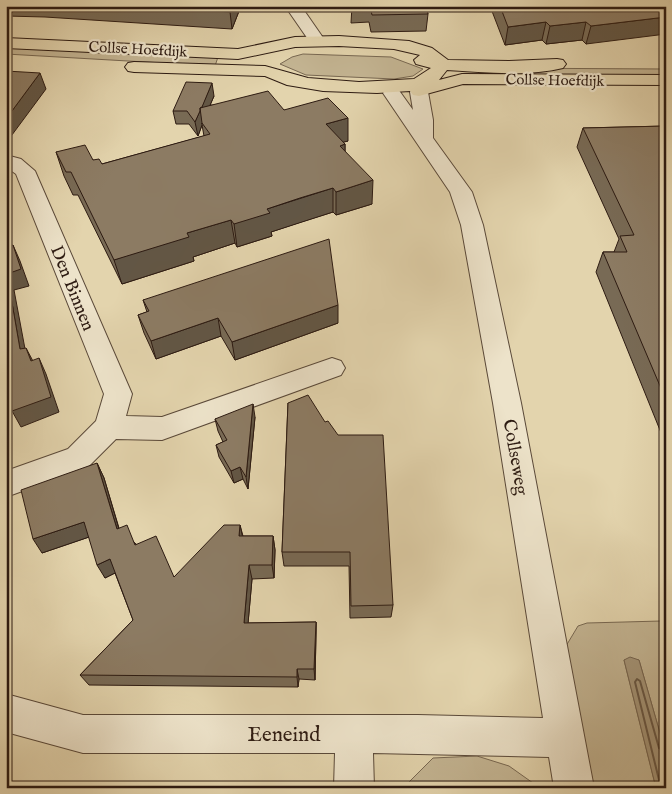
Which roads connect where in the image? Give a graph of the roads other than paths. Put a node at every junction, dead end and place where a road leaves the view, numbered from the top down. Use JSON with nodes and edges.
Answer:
{"nodes":[{"id":1,"x":294,"y":9,"type":"edge"},
{"id":2,"x":6,"y":42,"type":"edge"},
{"id":3,"x":318,"y":42,"type":"junction"},
{"id":4,"x":291,"y":46,"type":"junction"},
{"id":5,"x":6,"y":58,"type":"edge"},
{"id":6,"x":438,"y":61,"type":"junction"},
{"id":7,"x":75,"y":63,"type":"dead end"},
{"id":8,"x":666,"y":64,"type":"edge"},
{"id":9,"x":114,"y":66,"type":"dead end"},
{"id":10,"x":266,"y":74,"type":"junction"},
{"id":11,"x":666,"y":80,"type":"edge"},
{"id":12,"x":418,"y":88,"type":"junction"},
{"id":13,"x":392,"y":93,"type":"junction"},
{"id":14,"x":424,"y":138,"type":"junction"},
{"id":15,"x":6,"y":161,"type":"edge"},
{"id":16,"x":332,"y":368,"type":"dead end"},
{"id":17,"x":110,"y":427,"type":"junction"},
{"id":18,"x":6,"y":484,"type":"edge"},
{"id":19,"x":6,"y":714,"type":"edge"},
{"id":20,"x":354,"y":734,"type":"junction"},
{"id":21,"x":565,"y":738,"type":"junction"},
{"id":22,"x":354,"y":788,"type":"edge"},
{"id":23,"x":574,"y":788,"type":"edge"}],
"edges":[{"from":1,"to":3,"type":"street"},
{"from":1,"to":4,"type":"street"},
{"from":2,"to":4,"type":"main road","name":"Collse Hoefdijk"},
{"from":3,"to":4,"type":"main road"},
{"from":3,"to":6,"type":"main road"},
{"from":4,"to":6,"type":"main road"},
{"from":4,"to":10,"type":"main road"},
{"from":5,"to":7,"type":"main road","name":"Collse Hoefdijk"},
{"from":6,"to":8,"type":"main road","name":"Collse Hoefdijk"},
{"from":6,"to":12,"type":"main road"},
{"from":9,"to":10,"type":"main road","name":"Collse Hoefdijk"},
{"from":10,"to":12,"type":"main road"},
{"from":10,"to":13,"type":"main road"},
{"from":11,"to":12,"type":"main road","name":"Collse Hoefdijk"},
{"from":12,"to":13,"type":"main road"},
{"from":12,"to":14,"type":"street"},
{"from":13,"to":14,"type":"street","name":"Collseweg"},
{"from":14,"to":21,"type":"street","name":"Collseweg"},
{"from":15,"to":17,"type":"street","name":"Den Binnen"},
{"from":16,"to":17,"type":"street"},
{"from":17,"to":18,"type":"street"},
{"from":19,"to":20,"type":"street","name":"Eeneind"},
{"from":20,"to":21,"type":"street","name":"Eeneind"},
{"from":20,"to":22,"type":"street"},
{"from":21,"to":23,"type":"street","name":"Collseweg"}]}
